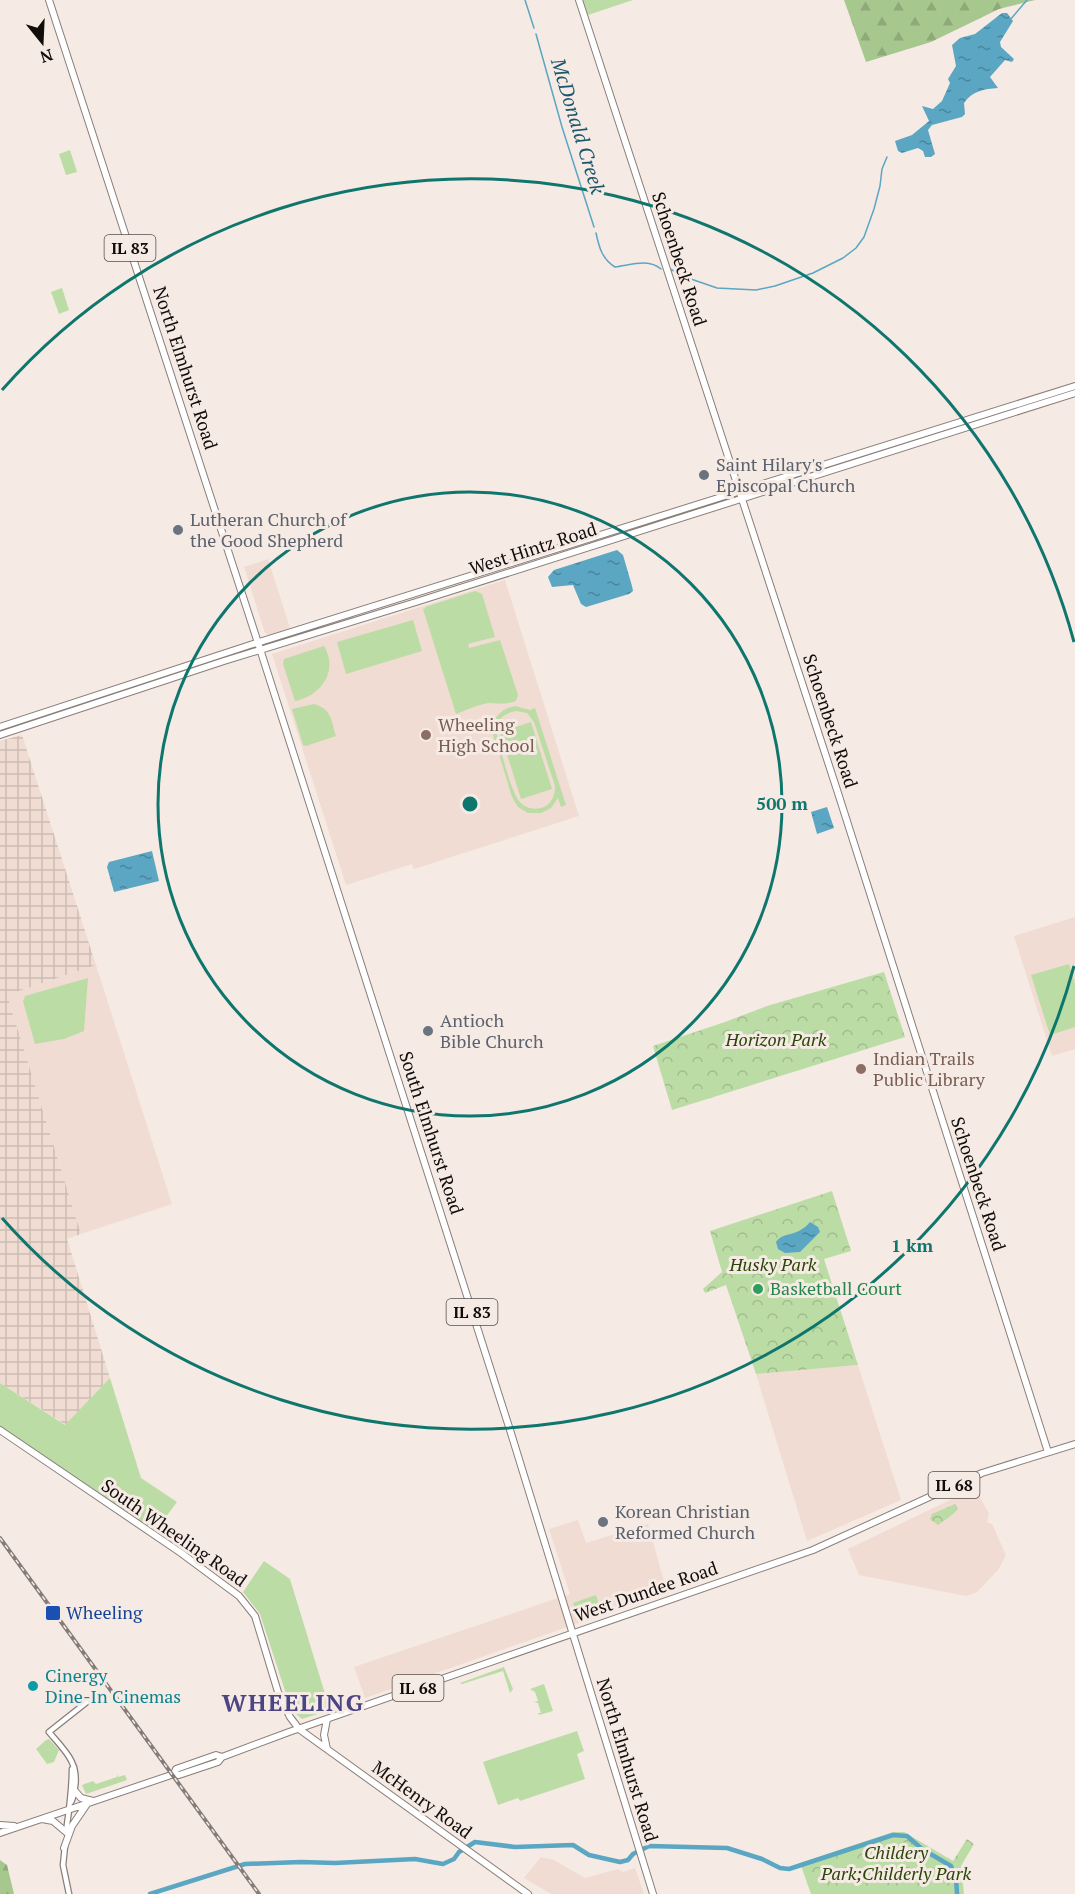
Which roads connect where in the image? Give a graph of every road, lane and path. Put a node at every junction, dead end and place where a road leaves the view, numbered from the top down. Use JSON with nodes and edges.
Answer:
{"nodes":[{"id":1,"x":49,"y":0,"type":"edge"},
{"id":2,"x":579,"y":0,"type":"edge"},
{"id":3,"x":1075,"y":386,"type":"edge"},
{"id":4,"x":1075,"y":393,"type":"edge"},
{"id":5,"x":740,"y":495,"type":"junction"},
{"id":6,"x":259,"y":646,"type":"junction"},
{"id":7,"x":0,"y":727,"type":"edge"},
{"id":8,"x":0,"y":735,"type":"edge"},
{"id":9,"x":0,"y":1430,"type":"edge"},
{"id":10,"x":1075,"y":1444,"type":"edge"},
{"id":11,"x":1048,"y":1452,"type":"junction"},
{"id":12,"x":573,"y":1634,"type":"junction"},
{"id":13,"x":96,"y":1694,"type":"dead end"},
{"id":14,"x":327,"y":1719,"type":"junction"},
{"id":15,"x":299,"y":1729,"type":"junction"},
{"id":16,"x":327,"y":1749,"type":"junction"},
{"id":17,"x":74,"y":1767,"type":"junction"},
{"id":18,"x":75,"y":1791,"type":"junction"},
{"id":19,"x":90,"y":1803,"type":"junction"},
{"id":20,"x":71,"y":1805,"type":"junction"},
{"id":21,"x":42,"y":1819,"type":"junction"},
{"id":22,"x":0,"y":1824,"type":"edge"},
{"id":23,"x":21,"y":1826,"type":"junction"},
{"id":24,"x":0,"y":1833,"type":"edge"},
{"id":25,"x":66,"y":1833,"type":"junction"},
{"id":26,"x":64,"y":1848,"type":"junction"},
{"id":27,"x":69,"y":1894,"type":"edge"},
{"id":28,"x":528,"y":1894,"type":"edge"},
{"id":29,"x":653,"y":1894,"type":"edge"}],
"edges":[{"from":1,"to":6,"type":"main road","name":"North Elmhurst Road","number":"IL 83"},
{"from":2,"to":5,"type":"main road","name":"Schoenbeck Road"},
{"from":3,"to":5,"type":"main road","name":"West Hintz Road"},
{"from":4,"to":5,"type":"main road","name":"West Hintz Road"},
{"from":5,"to":6,"type":"main road","name":"West Hintz Road"},
{"from":5,"to":11,"type":"main road","name":"Schoenbeck Road"},
{"from":6,"to":7,"type":"main road","name":"West Hintz Road"},
{"from":6,"to":8,"type":"main road","name":"West Hintz Road"},
{"from":6,"to":12,"type":"main road","name":"South Elmhurst Road","number":"IL 83"},
{"from":9,"to":15,"type":"main road","name":"South Wheeling Road"},
{"from":10,"to":11,"type":"main road","name":"West Dundee Road","number":"IL 68"},
{"from":11,"to":12,"type":"main road","name":"West Dundee Road","number":"IL 68"},
{"from":12,"to":14,"type":"main road","name":"West Dundee Road","number":"IL 68"},
{"from":12,"to":29,"type":"main road","name":"North Elmhurst Road","number":"IL 83"},
{"from":13,"to":17,"type":"street"},
{"from":14,"to":15,"type":"main road","name":"West Dundee Road","number":"IL 68"},
{"from":14,"to":16,"type":"main road"},
{"from":15,"to":16,"type":"main road","name":"McHenry Road"},
{"from":15,"to":19,"type":"main road","name":"West Dundee Road","number":"IL 68"},
{"from":16,"to":28,"type":"main road","name":"McHenry Road"},
{"from":17,"to":18,"type":"street"},
{"from":17,"to":20,"type":"street"},
{"from":18,"to":19,"type":"main road"},
{"from":18,"to":20,"type":"street"},
{"from":19,"to":20,"type":"main road","name":"West Dundee Road","number":"IL 68"},
{"from":19,"to":26,"type":"main road"},
{"from":20,"to":21,"type":"main road","name":"West Dundee Road","number":"IL 68"},
{"from":20,"to":25,"type":"street"},
{"from":21,"to":23,"type":"main road","name":"West Dundee Road","number":"IL 68"},
{"from":21,"to":25,"type":"main road"},
{"from":22,"to":23,"type":"main road"},
{"from":23,"to":24,"type":"main road","name":"West Dundee Road","number":"IL 68"},
{"from":25,"to":26,"type":"street"},
{"from":26,"to":27,"type":"street"}]}
